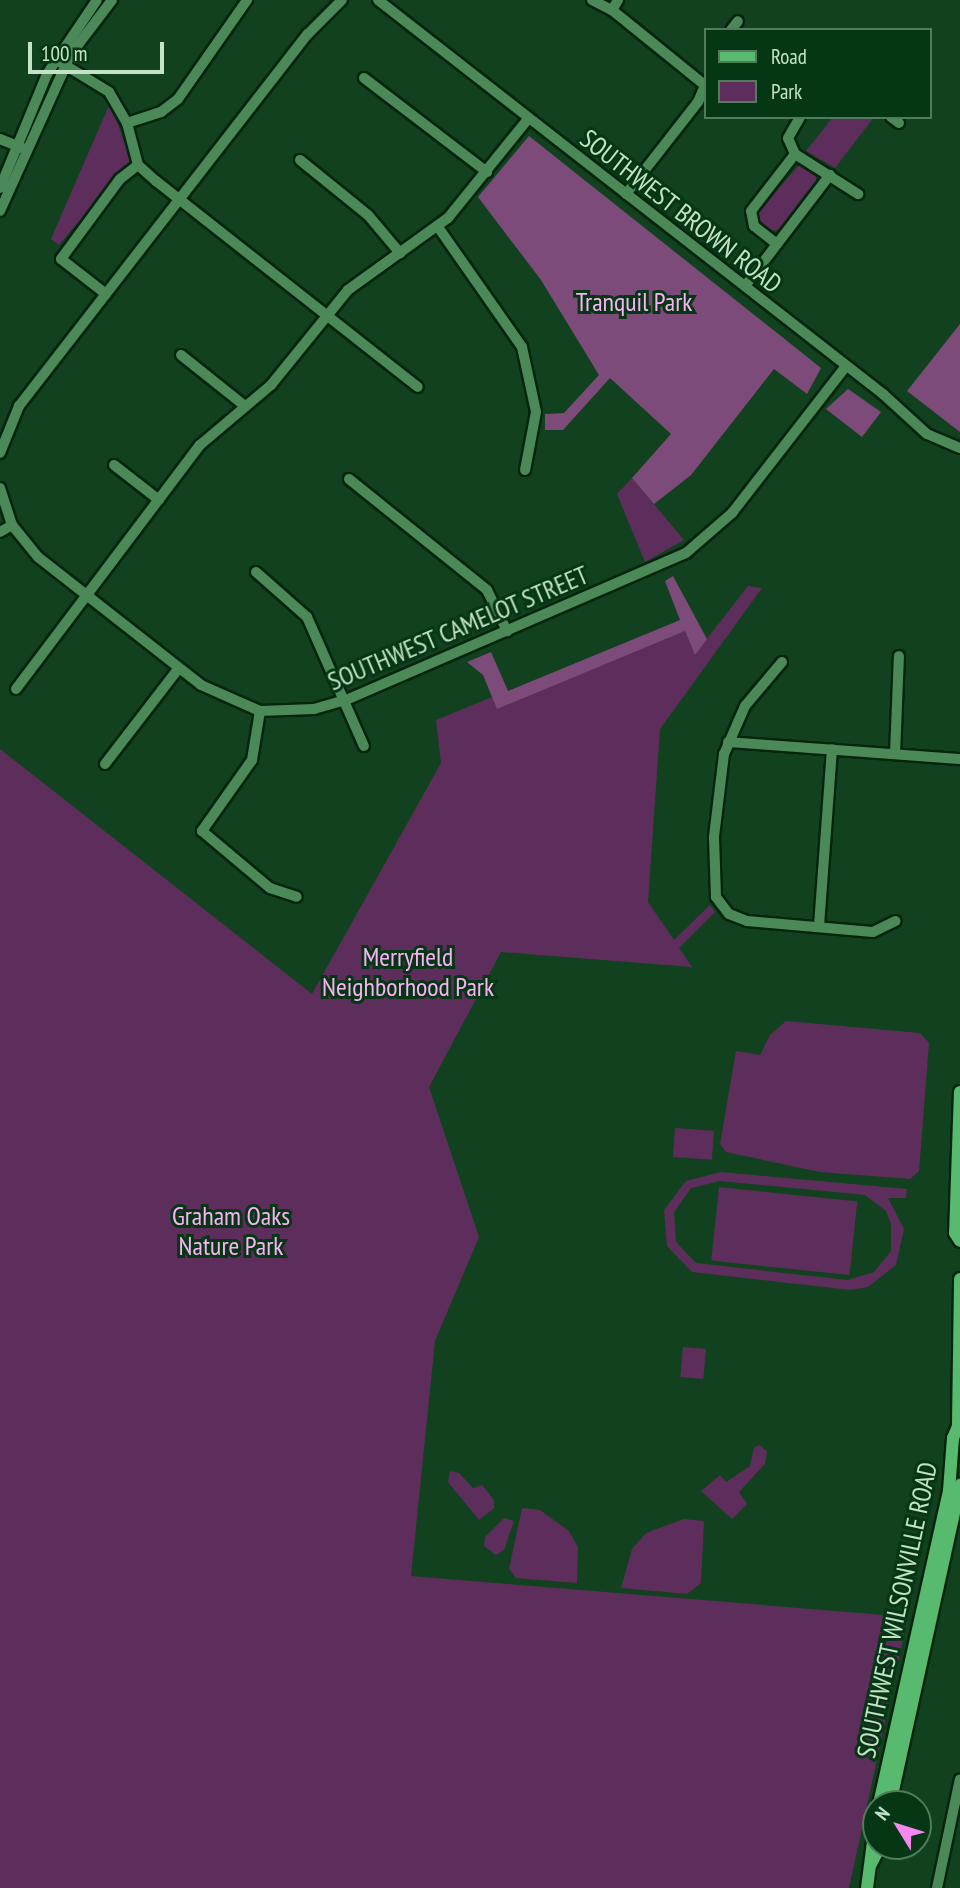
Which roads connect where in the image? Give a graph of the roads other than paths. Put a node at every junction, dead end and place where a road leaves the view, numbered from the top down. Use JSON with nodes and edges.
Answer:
{"nodes":[{"id":1,"x":97,"y":0,"type":"edge"},
{"id":2,"x":112,"y":0,"type":"edge"},
{"id":3,"x":247,"y":0,"type":"edge"},
{"id":4,"x":342,"y":0,"type":"edge"},
{"id":5,"x":378,"y":0,"type":"edge"},
{"id":6,"x":592,"y":0,"type":"edge"},
{"id":7,"x":618,"y":0,"type":"edge"},
{"id":8,"x":612,"y":10,"type":"junction"},
{"id":9,"x":55,"y":59,"type":"junction"},
{"id":10,"x":66,"y":64,"type":"junction"},
{"id":11,"x":364,"y":78,"type":"dead end"},
{"id":12,"x":704,"y":83,"type":"edge"},
{"id":13,"x":704,"y":88,"type":"edge"},
{"id":14,"x":528,"y":119,"type":"junction"},
{"id":15,"x":799,"y":119,"type":"edge"},
{"id":16,"x":127,"y":123,"type":"junction"},
{"id":17,"x":0,"y":139,"type":"edge"},
{"id":18,"x":18,"y":147,"type":"junction"},
{"id":19,"x":30,"y":150,"type":"junction"},
{"id":20,"x":794,"y":154,"type":"junction"},
{"id":21,"x":300,"y":160,"type":"dead end"},
{"id":22,"x":138,"y":165,"type":"junction"},
{"id":23,"x":487,"y":172,"type":"junction"},
{"id":24,"x":830,"y":175,"type":"junction"},
{"id":25,"x":0,"y":188,"type":"edge"},
{"id":26,"x":626,"y":194,"type":"junction"},
{"id":27,"x":858,"y":194,"type":"dead end"},
{"id":28,"x":180,"y":202,"type":"junction"},
{"id":29,"x":0,"y":211,"type":"edge"},
{"id":30,"x":438,"y":227,"type":"junction"},
{"id":31,"x":777,"y":243,"type":"junction"},
{"id":32,"x":400,"y":253,"type":"junction"},
{"id":33,"x":745,"y":286,"type":"junction"},
{"id":34,"x":106,"y":294,"type":"junction"},
{"id":35,"x":329,"y":315,"type":"junction"},
{"id":36,"x":181,"y":355,"type":"dead end"},
{"id":37,"x":846,"y":366,"type":"junction"},
{"id":38,"x":418,"y":387,"type":"dead end"},
{"id":39,"x":245,"y":406,"type":"junction"},
{"id":40,"x":960,"y":448,"type":"edge"},
{"id":41,"x":0,"y":453,"type":"edge"},
{"id":42,"x":114,"y":464,"type":"dead end"},
{"id":43,"x":525,"y":470,"type":"dead end"},
{"id":44,"x":349,"y":479,"type":"dead end"},
{"id":45,"x":0,"y":488,"type":"edge"},
{"id":46,"x":159,"y":500,"type":"junction"},
{"id":47,"x":12,"y":525,"type":"junction"},
{"id":48,"x":0,"y":532,"type":"edge"},
{"id":49,"x":256,"y":572,"type":"dead end"},
{"id":50,"x":88,"y":596,"type":"junction"},
{"id":51,"x":507,"y":631,"type":"junction"},
{"id":52,"x":899,"y":656,"type":"dead end"},
{"id":53,"x":782,"y":662,"type":"dead end"},
{"id":54,"x":179,"y":668,"type":"junction"},
{"id":55,"x":16,"y":689,"type":"dead end"},
{"id":56,"x":346,"y":700,"type":"junction"},
{"id":57,"x":260,"y":711,"type":"junction"},
{"id":58,"x":728,"y":742,"type":"junction"},
{"id":59,"x":363,"y":746,"type":"dead end"},
{"id":60,"x":832,"y":749,"type":"junction"},
{"id":61,"x":895,"y":754,"type":"junction"},
{"id":62,"x":960,"y":759,"type":"edge"},
{"id":63,"x":106,"y":764,"type":"dead end"},
{"id":64,"x":298,"y":897,"type":"dead end"},
{"id":65,"x":896,"y":921,"type":"dead end"},
{"id":66,"x":818,"y":926,"type":"junction"},
{"id":67,"x":960,"y":1092,"type":"edge"},
{"id":68,"x":960,"y":1241,"type":"edge"},
{"id":69,"x":960,"y":1279,"type":"edge"},
{"id":70,"x":960,"y":1345,"type":"edge"},
{"id":71,"x":959,"y":1428,"type":"edge"},
{"id":72,"x":960,"y":1485,"type":"edge"},
{"id":73,"x":960,"y":1779,"type":"edge"},
{"id":74,"x":882,"y":1790,"type":"edge"},
{"id":75,"x":893,"y":1790,"type":"edge"},
{"id":76,"x":870,"y":1860,"type":"edge"},
{"id":77,"x":873,"y":1860,"type":"edge"},
{"id":78,"x":871,"y":1864,"type":"junction"},
{"id":79,"x":867,"y":1888,"type":"edge"},
{"id":80,"x":937,"y":1888,"type":"edge"}],
"edges":[{"from":1,"to":9,"type":"street"},
{"from":2,"to":10,"type":"street"},
{"from":3,"to":16,"type":"street"},
{"from":4,"to":28,"type":"street"},
{"from":5,"to":14,"type":"street","name":"SOUTHWEST BROWN ROAD"},
{"from":6,"to":8,"type":"street"},
{"from":7,"to":8,"type":"street"},
{"from":8,"to":12,"type":"street"},
{"from":9,"to":10,"type":"street"},
{"from":9,"to":18,"type":"street"},
{"from":10,"to":16,"type":"street"},
{"from":10,"to":19,"type":"street"},
{"from":11,"to":23,"type":"street"},
{"from":13,"to":26,"type":"street"},
{"from":14,"to":23,"type":"street"},
{"from":14,"to":26,"type":"street","name":"SOUTHWEST BROWN ROAD"},
{"from":15,"to":20,"type":"street"},
{"from":16,"to":22,"type":"street"},
{"from":17,"to":18,"type":"street"},
{"from":18,"to":19,"type":"street"},
{"from":18,"to":25,"type":"street"},
{"from":19,"to":29,"type":"street"},
{"from":20,"to":24,"type":"street"},
{"from":20,"to":31,"type":"street"},
{"from":21,"to":32,"type":"street"},
{"from":22,"to":28,"type":"street"},
{"from":22,"to":34,"type":"street"},
{"from":23,"to":30,"type":"street"},
{"from":24,"to":27,"type":"street"},
{"from":24,"to":31,"type":"street"},
{"from":26,"to":33,"type":"street","name":"SOUTHWEST BROWN ROAD"},
{"from":28,"to":34,"type":"street"},
{"from":28,"to":35,"type":"street"},
{"from":30,"to":32,"type":"street"},
{"from":30,"to":43,"type":"street"},
{"from":31,"to":33,"type":"street"},
{"from":32,"to":35,"type":"street"},
{"from":33,"to":37,"type":"street","name":"SOUTHWEST BROWN ROAD"},
{"from":34,"to":41,"type":"street"},
{"from":35,"to":38,"type":"street"},
{"from":35,"to":39,"type":"street"},
{"from":36,"to":39,"type":"street"},
{"from":37,"to":40,"type":"street","name":"SOUTHWEST BROWN ROAD"},
{"from":37,"to":51,"type":"street","name":"SOUTHWEST CAMELOT STREET"},
{"from":39,"to":46,"type":"street"},
{"from":42,"to":46,"type":"street"},
{"from":44,"to":51,"type":"street"},
{"from":45,"to":47,"type":"street","name":"SOUTHWEST CAMELOT STREET"},
{"from":46,"to":50,"type":"street"},
{"from":47,"to":48,"type":"street"},
{"from":47,"to":50,"type":"street","name":"SOUTHWEST CAMELOT STREET"},
{"from":49,"to":56,"type":"street"},
{"from":50,"to":54,"type":"street","name":"SOUTHWEST CAMELOT STREET"},
{"from":50,"to":55,"type":"street"},
{"from":51,"to":56,"type":"street","name":"SOUTHWEST CAMELOT STREET"},
{"from":52,"to":61,"type":"street"},
{"from":53,"to":58,"type":"street"},
{"from":54,"to":57,"type":"street","name":"SOUTHWEST CAMELOT STREET"},
{"from":54,"to":63,"type":"street"},
{"from":56,"to":57,"type":"street","name":"SOUTHWEST CAMELOT STREET"},
{"from":56,"to":59,"type":"street"},
{"from":57,"to":64,"type":"street"},
{"from":58,"to":60,"type":"street"},
{"from":58,"to":66,"type":"street"},
{"from":60,"to":61,"type":"street"},
{"from":60,"to":66,"type":"street"},
{"from":61,"to":62,"type":"street"},
{"from":65,"to":66,"type":"street"},
{"from":67,"to":68,"type":"main road"},
{"from":69,"to":70,"type":"main road","name":"SOUTHWEST WILSONVILLE ROAD"},
{"from":70,"to":71,"type":"main road","name":"SOUTHWEST WILSONVILLE ROAD"},
{"from":71,"to":74,"type":"main road","name":"SOUTHWEST WILSONVILLE ROAD"},
{"from":72,"to":75,"type":"main road","name":"SOUTHWEST WILSONVILLE ROAD"},
{"from":73,"to":80,"type":"street"},
{"from":76,"to":78,"type":"main road"},
{"from":77,"to":78,"type":"main road"},
{"from":78,"to":79,"type":"main road"}]}
